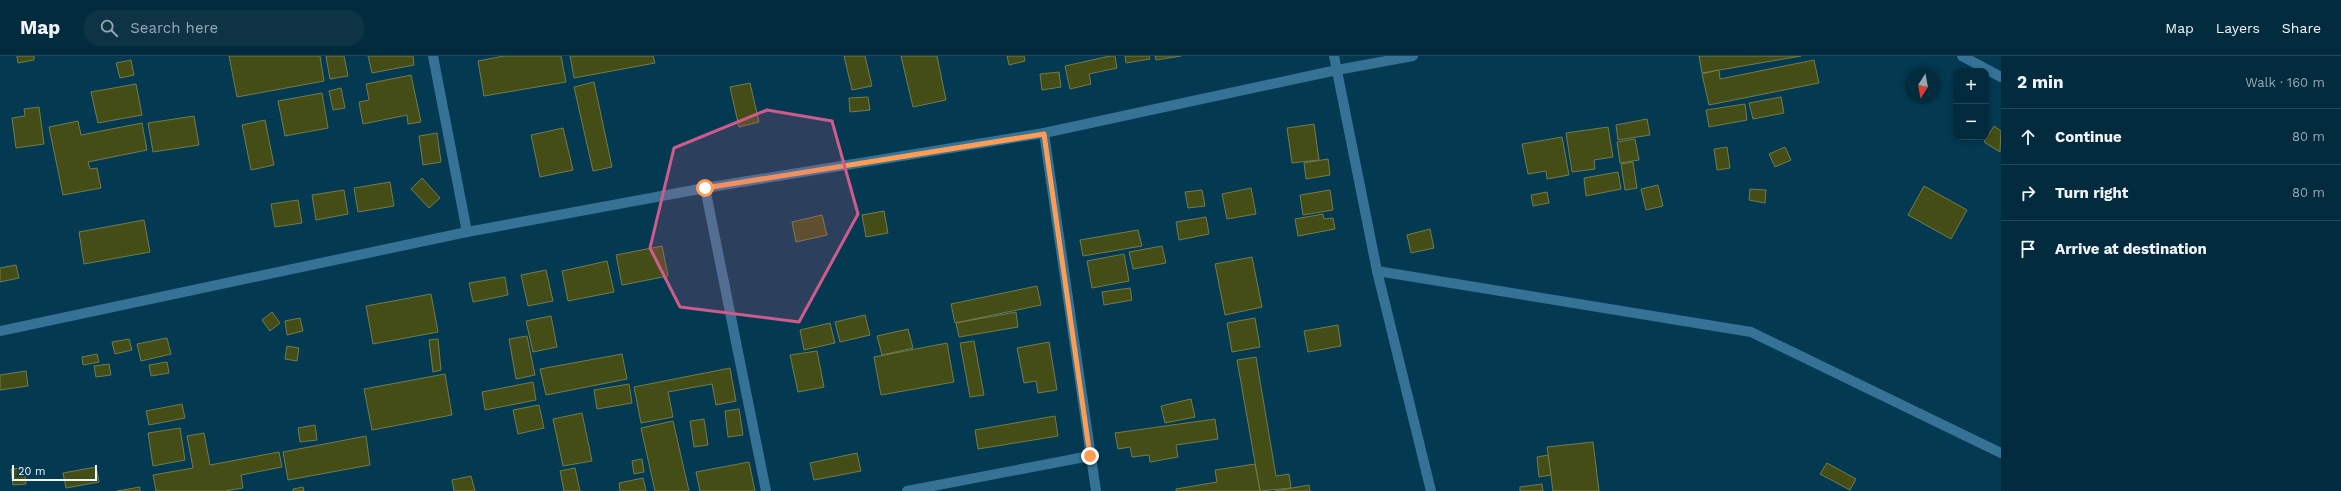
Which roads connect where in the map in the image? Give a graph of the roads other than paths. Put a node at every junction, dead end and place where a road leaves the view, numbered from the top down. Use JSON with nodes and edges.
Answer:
{"nodes":[{"id":1,"x":434,"y":56,"type":"edge"},
{"id":2,"x":1334,"y":56,"type":"edge"},
{"id":3,"x":1413,"y":56,"type":"edge"},
{"id":4,"x":1962,"y":56,"type":"edge"},
{"id":5,"x":1337,"y":70,"type":"junction"},
{"id":6,"x":2001,"y":77,"type":"edge"},
{"id":7,"x":1044,"y":134,"type":"junction"},
{"id":8,"x":705,"y":188,"type":"junction"},
{"id":9,"x":466,"y":232,"type":"junction"},
{"id":10,"x":1377,"y":271,"type":"junction"},
{"id":11,"x":0,"y":331,"type":"edge"},
{"id":12,"x":2001,"y":453,"type":"edge"},
{"id":13,"x":1090,"y":456,"type":"junction"},
{"id":14,"x":766,"y":491,"type":"edge"},
{"id":15,"x":907,"y":491,"type":"edge"},
{"id":16,"x":1096,"y":491,"type":"edge"},
{"id":17,"x":1431,"y":491,"type":"edge"}],
"edges":[{"from":1,"to":9,"type":"street"},
{"from":2,"to":5,"type":"street"},
{"from":3,"to":5,"type":"street"},
{"from":4,"to":6,"type":"street"},
{"from":5,"to":7,"type":"street"},
{"from":5,"to":10,"type":"street"},
{"from":7,"to":8,"type":"street"},
{"from":7,"to":13,"type":"street"},
{"from":8,"to":9,"type":"street"},
{"from":8,"to":14,"type":"street"},
{"from":9,"to":11,"type":"street"},
{"from":10,"to":12,"type":"street"},
{"from":10,"to":17,"type":"street"},
{"from":13,"to":15,"type":"street"},
{"from":13,"to":16,"type":"street"}]}
